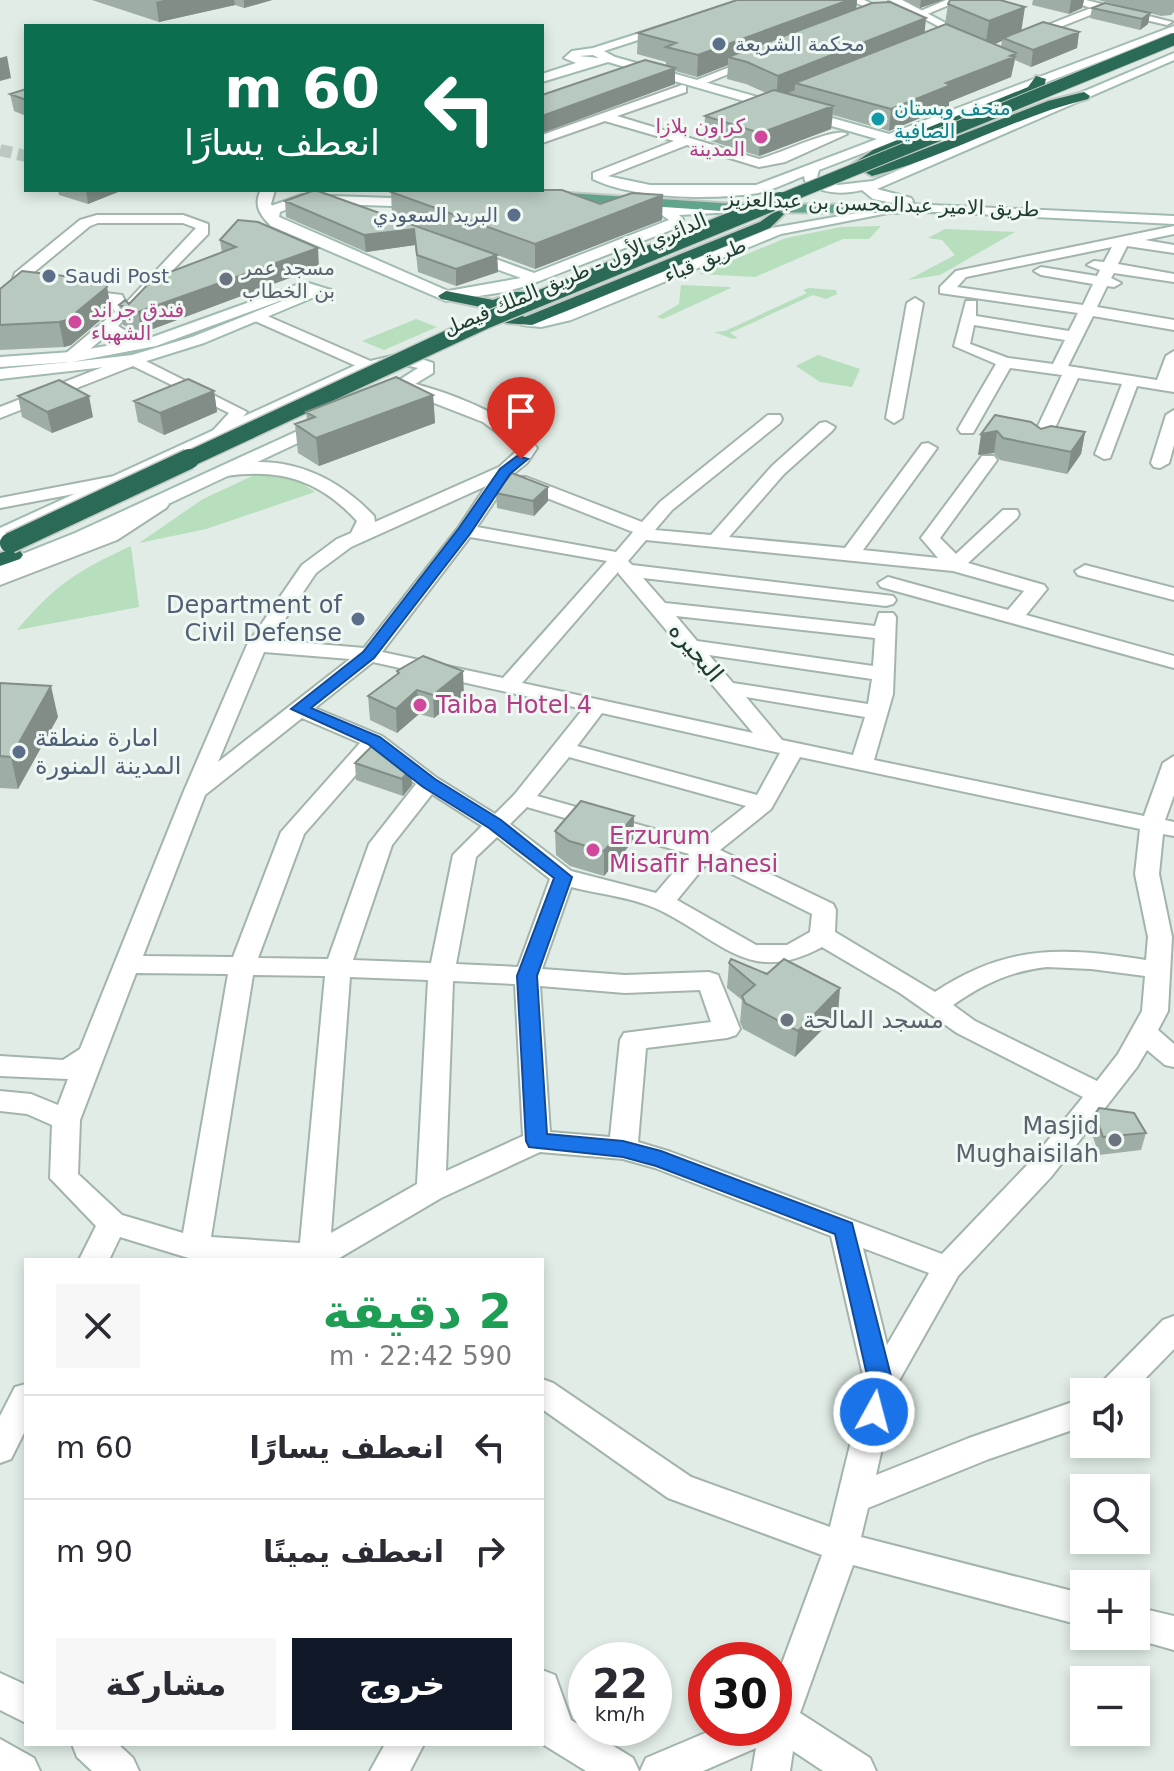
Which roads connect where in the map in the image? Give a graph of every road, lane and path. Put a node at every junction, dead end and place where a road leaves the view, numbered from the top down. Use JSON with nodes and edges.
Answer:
{"nodes":[{"id":1,"x":855,"y":0,"type":"edge"},
{"id":2,"x":894,"y":0,"type":"edge"},
{"id":3,"x":956,"y":0,"type":"edge"},
{"id":4,"x":1072,"y":0,"type":"edge"},
{"id":5,"x":1102,"y":7,"type":"junction"},
{"id":6,"x":885,"y":13,"type":"junction"},
{"id":7,"x":921,"y":13,"type":"junction"},
{"id":8,"x":871,"y":18,"type":"edge"},
{"id":9,"x":1172,"y":22,"type":"edge"},
{"id":10,"x":1020,"y":39,"type":"edge"},
{"id":11,"x":1174,"y":39,"type":"edge"},
{"id":12,"x":1174,"y":46,"type":"edge"},
{"id":13,"x":770,"y":55,"type":"edge"},
{"id":14,"x":1174,"y":56,"type":"edge"},
{"id":15,"x":608,"y":57,"type":"junction"},
{"id":16,"x":591,"y":59,"type":"junction"},
{"id":17,"x":1083,"y":64,"type":"junction"},
{"id":18,"x":544,"y":68,"type":"edge"},
{"id":19,"x":1034,"y":73,"type":"junction"},
{"id":20,"x":1056,"y":74,"type":"junction"},
{"id":21,"x":544,"y":77,"type":"edge"},
{"id":22,"x":1127,"y":77,"type":"junction"},
{"id":23,"x":695,"y":83,"type":"junction"},
{"id":24,"x":682,"y":89,"type":"junction"},
{"id":25,"x":1099,"y":89,"type":"junction"},
{"id":26,"x":798,"y":95,"type":"edge"},
{"id":27,"x":1084,"y":96,"type":"junction"},
{"id":28,"x":772,"y":105,"type":"junction"},
{"id":29,"x":606,"y":117,"type":"junction"},
{"id":30,"x":841,"y":134,"type":"junction"},
{"id":31,"x":544,"y":138,"type":"edge"},
{"id":32,"x":889,"y":138,"type":"junction"},
{"id":33,"x":684,"y":142,"type":"junction"},
{"id":34,"x":870,"y":146,"type":"junction"},
{"id":35,"x":818,"y":166,"type":"junction"},
{"id":36,"x":846,"y":173,"type":"junction"},
{"id":37,"x":871,"y":178,"type":"junction"},
{"id":38,"x":544,"y":188,"type":"edge"},
{"id":39,"x":664,"y":189,"type":"junction"},
{"id":40,"x":267,"y":192,"type":"edge"},
{"id":41,"x":436,"y":192,"type":"edge"},
{"id":42,"x":731,"y":192,"type":"junction"},
{"id":43,"x":313,"y":193,"type":"edge"},
{"id":44,"x":695,"y":197,"type":"junction"},
{"id":45,"x":894,"y":205,"type":"junction"},
{"id":46,"x":736,"y":208,"type":"junction"},
{"id":47,"x":771,"y":210,"type":"junction"},
{"id":48,"x":665,"y":211,"type":"junction"},
{"id":49,"x":1174,"y":213,"type":"edge"},
{"id":50,"x":376,"y":218,"type":"edge"},
{"id":51,"x":274,"y":220,"type":"junction"},
{"id":52,"x":1174,"y":220,"type":"edge"},
{"id":53,"x":1174,"y":230,"type":"edge"},
{"id":54,"x":452,"y":247,"type":"edge"},
{"id":55,"x":1174,"y":249,"type":"edge"},
{"id":56,"x":1174,"y":264,"type":"edge"},
{"id":57,"x":1041,"y":271,"type":"junction"},
{"id":58,"x":1105,"y":275,"type":"junction"},
{"id":59,"x":534,"y":278,"type":"junction"},
{"id":60,"x":1174,"y":278,"type":"edge"},
{"id":61,"x":973,"y":293,"type":"junction"},
{"id":62,"x":1174,"y":293,"type":"edge"},
{"id":63,"x":446,"y":296,"type":"junction"},
{"id":64,"x":1021,"y":299,"type":"junction"},
{"id":65,"x":915,"y":303,"type":"dead end"},
{"id":66,"x":494,"y":305,"type":"junction"},
{"id":67,"x":1174,"y":309,"type":"edge"},
{"id":68,"x":122,"y":311,"type":"junction"},
{"id":69,"x":258,"y":317,"type":"junction"},
{"id":70,"x":968,"y":319,"type":"junction"},
{"id":71,"x":527,"y":322,"type":"junction"},
{"id":72,"x":1174,"y":325,"type":"edge"},
{"id":73,"x":107,"y":326,"type":"junction"},
{"id":74,"x":1074,"y":337,"type":"junction"},
{"id":75,"x":150,"y":343,"type":"junction"},
{"id":76,"x":1174,"y":356,"type":"edge"},
{"id":77,"x":134,"y":360,"type":"junction"},
{"id":78,"x":0,"y":362,"type":"edge"},
{"id":79,"x":1005,"y":362,"type":"junction"},
{"id":80,"x":64,"y":363,"type":"junction"},
{"id":81,"x":363,"y":364,"type":"junction"},
{"id":82,"x":1065,"y":371,"type":"junction"},
{"id":83,"x":0,"y":374,"type":"edge"},
{"id":84,"x":1131,"y":381,"type":"junction"},
{"id":85,"x":404,"y":386,"type":"junction"},
{"id":86,"x":1168,"y":387,"type":"edge"},
{"id":87,"x":0,"y":413,"type":"edge"},
{"id":88,"x":1174,"y":415,"type":"edge"},
{"id":89,"x":894,"y":418,"type":"dead end"},
{"id":90,"x":774,"y":419,"type":"dead end"},
{"id":91,"x":826,"y":427,"type":"dead end"},
{"id":92,"x":967,"y":429,"type":"dead end"},
{"id":93,"x":217,"y":436,"type":"junction"},
{"id":94,"x":1039,"y":443,"type":"edge"},
{"id":95,"x":928,"y":448,"type":"dead end"},
{"id":96,"x":1104,"y":454,"type":"dead end"},
{"id":97,"x":988,"y":460,"type":"dead end"},
{"id":98,"x":1160,"y":463,"type":"dead end"},
{"id":99,"x":226,"y":471,"type":"junction"},
{"id":100,"x":504,"y":472,"type":"junction"},
{"id":101,"x":120,"y":480,"type":"junction"},
{"id":102,"x":177,"y":494,"type":"junction"},
{"id":103,"x":0,"y":503,"type":"edge"},
{"id":104,"x":1010,"y":514,"type":"dead end"},
{"id":105,"x":465,"y":531,"type":"junction"},
{"id":106,"x":643,"y":532,"type":"junction"},
{"id":107,"x":360,"y":534,"type":"junction"},
{"id":108,"x":716,"y":541,"type":"junction"},
{"id":109,"x":4,"y":551,"type":"edge"},
{"id":110,"x":850,"y":555,"type":"junction"},
{"id":111,"x":892,"y":559,"type":"junction"},
{"id":112,"x":621,"y":563,"type":"junction"},
{"id":113,"x":955,"y":565,"type":"junction"},
{"id":114,"x":1085,"y":571,"type":"dead end"},
{"id":115,"x":0,"y":579,"type":"edge"},
{"id":116,"x":887,"y":592,"type":"junction"},
{"id":117,"x":1174,"y":594,"type":"edge"},
{"id":118,"x":659,"y":608,"type":"junction"},
{"id":119,"x":1013,"y":617,"type":"junction"},
{"id":120,"x":885,"y":633,"type":"junction"},
{"id":121,"x":257,"y":645,"type":"junction"},
{"id":122,"x":691,"y":646,"type":"junction"},
{"id":123,"x":369,"y":655,"type":"junction"},
{"id":124,"x":1174,"y":662,"type":"edge"},
{"id":125,"x":883,"y":674,"type":"junction"},
{"id":126,"x":509,"y":685,"type":"junction"},
{"id":127,"x":727,"y":688,"type":"junction"},
{"id":128,"x":597,"y":705,"type":"junction"},
{"id":129,"x":299,"y":709,"type":"junction"},
{"id":130,"x":876,"y":712,"type":"junction"},
{"id":131,"x":374,"y":741,"type":"junction"},
{"id":132,"x":784,"y":746,"type":"junction"},
{"id":133,"x":564,"y":749,"type":"junction"},
{"id":134,"x":1174,"y":763,"type":"edge"},
{"id":135,"x":862,"y":764,"type":"junction"},
{"id":136,"x":429,"y":783,"type":"junction"},
{"id":137,"x":195,"y":791,"type":"junction"},
{"id":138,"x":523,"y":799,"type":"junction"},
{"id":139,"x":763,"y":804,"type":"junction"},
{"id":140,"x":495,"y":824,"type":"junction"},
{"id":141,"x":1163,"y":827,"type":"edge"},
{"id":142,"x":704,"y":851,"type":"junction"},
{"id":143,"x":563,"y":877,"type":"junction"},
{"id":144,"x":662,"y":902,"type":"junction"},
{"id":145,"x":822,"y":936,"type":"junction"},
{"id":146,"x":128,"y":964,"type":"junction"},
{"id":147,"x":242,"y":967,"type":"junction"},
{"id":148,"x":338,"y":968,"type":"junction"},
{"id":149,"x":1158,"y":970,"type":"junction"},
{"id":150,"x":441,"y":974,"type":"junction"},
{"id":151,"x":527,"y":976,"type":"junction"},
{"id":152,"x":934,"y":1005,"type":"junction"},
{"id":153,"x":1143,"y":1032,"type":"junction"},
{"id":154,"x":93,"y":1054,"type":"junction"},
{"id":155,"x":1174,"y":1058,"type":"edge"},
{"id":156,"x":0,"y":1066,"type":"edge"},
{"id":157,"x":1100,"y":1094,"type":"junction"},
{"id":158,"x":0,"y":1101,"type":"edge"},
{"id":159,"x":66,"y":1120,"type":"junction"},
{"id":160,"x":537,"y":1141,"type":"junction"},
{"id":161,"x":623,"y":1149,"type":"junction"},
{"id":162,"x":431,"y":1190,"type":"junction"},
{"id":163,"x":112,"y":1223,"type":"junction"},
{"id":164,"x":844,"y":1229,"type":"junction"},
{"id":165,"x":195,"y":1248,"type":"junction"},
{"id":166,"x":95,"y":1258,"type":"edge"},
{"id":167,"x":317,"y":1258,"type":"edge"},
{"id":168,"x":947,"y":1268,"type":"junction"},
{"id":169,"x":1174,"y":1329,"type":"edge"},
{"id":170,"x":1126,"y":1378,"type":"edge"},
{"id":171,"x":881,"y":1384,"type":"junction"},
{"id":172,"x":544,"y":1393,"type":"edge"},
{"id":173,"x":24,"y":1401,"type":"edge"},
{"id":174,"x":1070,"y":1417,"type":"edge"},
{"id":175,"x":0,"y":1449,"type":"edge"},
{"id":176,"x":853,"y":1499,"type":"junction"},
{"id":177,"x":842,"y":1547,"type":"junction"},
{"id":178,"x":1070,"y":1606,"type":"edge"},
{"id":179,"x":1150,"y":1627,"type":"edge"},
{"id":180,"x":1174,"y":1633,"type":"edge"},
{"id":181,"x":792,"y":1672,"type":"edge"},
{"id":182,"x":0,"y":1690,"type":"edge"},
{"id":183,"x":544,"y":1693,"type":"edge"},
{"id":184,"x":24,"y":1704,"type":"edge"},
{"id":185,"x":792,"y":1735,"type":"edge"},
{"id":186,"x":92,"y":1746,"type":"edge"},
{"id":187,"x":405,"y":1746,"type":"edge"},
{"id":188,"x":719,"y":1746,"type":"edge"},
{"id":189,"x":771,"y":1746,"type":"edge"},
{"id":190,"x":0,"y":1757,"type":"edge"},
{"id":191,"x":21,"y":1771,"type":"edge"},
{"id":192,"x":120,"y":1771,"type":"edge"},
{"id":193,"x":389,"y":1771,"type":"edge"},
{"id":194,"x":620,"y":1771,"type":"edge"},
{"id":195,"x":659,"y":1771,"type":"edge"},
{"id":196,"x":771,"y":1771,"type":"edge"},
{"id":197,"x":857,"y":1771,"type":"edge"}],
"edges":[{"from":1,"to":6,"type":"street"},
{"from":2,"to":7,"type":"street"},
{"from":3,"to":7,"type":"street"},
{"from":4,"to":5,"type":"street"},
{"from":5,"to":9,"type":"street"},
{"from":5,"to":10,"type":"street"},
{"from":6,"to":7,"type":"street"},
{"from":6,"to":8,"type":"street"},
{"from":9,"to":17,"type":"street"},
{"from":11,"to":36,"type":"highway","name":"الدائري الأول - طريق الملك فيصل","bridge":true},
{"from":12,"to":37,"type":"highway","name":"الدائري الأول - طريق الملك فيصل"},
{"from":13,"to":23,"type":"street"},
{"from":14,"to":22,"type":"street"},
{"from":15,"to":16,"type":"street"},
{"from":15,"to":16,"type":"street"},
{"from":15,"to":23,"type":"street"},
{"from":16,"to":18,"type":"street"},
{"from":16,"to":21,"type":"street"},
{"from":16,"to":24,"type":"street"},
{"from":17,"to":20,"type":"street"},
{"from":17,"to":22,"type":"street"},
{"from":19,"to":20,"type":"street"},
{"from":19,"to":27,"type":"street"},
{"from":19,"to":32,"type":"street"},
{"from":19,"to":36,"type":"highway","bridge":true},
{"from":20,"to":25,"type":"street"},
{"from":22,"to":25,"type":"street"},
{"from":23,"to":28,"type":"street"},
{"from":24,"to":29,"type":"street"},
{"from":24,"to":30,"type":"street"},
{"from":25,"to":27,"type":"street"},
{"from":26,"to":28,"type":"street"},
{"from":27,"to":37,"type":"street"},
{"from":27,"to":37,"type":"highway"},
{"from":28,"to":32,"type":"street"},
{"from":29,"to":31,"type":"street"},
{"from":29,"to":33,"type":"street"},
{"from":30,"to":33,"type":"street"},
{"from":30,"to":34,"type":"street"},
{"from":32,"to":34,"type":"street"},
{"from":33,"to":39,"type":"street"},
{"from":34,"to":35,"type":"street"},
{"from":35,"to":37,"type":"street"},
{"from":35,"to":42,"type":"street"},
{"from":36,"to":47,"type":"highway","name":"الدائري الأول - طريق الملك فيصل","bridge":true},
{"from":37,"to":45,"type":"street"},
{"from":37,"to":47,"type":"highway","name":"الدائري الأول - طريق الملك فيصل"},
{"from":38,"to":44,"type":"main road","name":"طريق الامير عبدالمحسن بن عبدالعزيز"},
{"from":39,"to":42,"type":"street"},
{"from":39,"to":44,"type":"street"},
{"from":40,"to":51,"type":"street"},
{"from":41,"to":46,"type":"main road","name":"طريق الامير عبدالمحسن بن عبدالعزيز"},
{"from":42,"to":44,"type":"street"},
{"from":43,"to":48,"type":"street"},
{"from":43,"to":50,"type":"street"},
{"from":43,"to":51,"type":"street"},
{"from":44,"to":45,"type":"main road","name":"طريق الامير عبدالمحسن بن عبدالعزيز"},
{"from":45,"to":46,"type":"main road","name":"طريق الامير عبدالمحسن بن عبدالعزيز"},
{"from":45,"to":49,"type":"street","name":"طريق الامير عبدالمحسن بن عبدالعزيز"},
{"from":45,"to":52,"type":"street","name":"طريق الامير عبدالمحسن بن عبدالعزيز"},
{"from":45,"to":71,"type":"street","name":"طريق قباء"},
{"from":46,"to":48,"type":"street"},
{"from":47,"to":66,"type":"highway","bridge":true},
{"from":47,"to":71,"type":"highway"},
{"from":47,"to":109,"type":"highway","name":"الدائري الأول - طريق الملك فيصل"},
{"from":48,"to":59,"type":"street"},
{"from":51,"to":63,"type":"street"},
{"from":53,"to":58,"type":"street"},
{"from":54,"to":59,"type":"street"},
{"from":55,"to":58,"type":"street"},
{"from":56,"to":58,"type":"street"},
{"from":57,"to":58,"type":"street"},
{"from":57,"to":58,"type":"street"},
{"from":57,"to":58,"type":"street"},
{"from":57,"to":61,"type":"street"},
{"from":57,"to":64,"type":"street"},
{"from":58,"to":60,"type":"street"},
{"from":58,"to":62,"type":"street"},
{"from":58,"to":64,"type":"street"},
{"from":58,"to":67,"type":"street"},
{"from":58,"to":72,"type":"street"},
{"from":58,"to":74,"type":"street"},
{"from":59,"to":63,"type":"street"},
{"from":61,"to":64,"type":"street"},
{"from":61,"to":70,"type":"street"},
{"from":63,"to":66,"type":"highway"},
{"from":65,"to":89,"type":"street"},
{"from":66,"to":71,"type":"highway"},
{"from":68,"to":68,"type":"street"},
{"from":68,"to":73,"type":"street"},
{"from":69,"to":75,"type":"street"},
{"from":69,"to":77,"type":"street"},
{"from":69,"to":81,"type":"street"},
{"from":70,"to":74,"type":"street"},
{"from":70,"to":79,"type":"street"},
{"from":73,"to":75,"type":"street"},
{"from":73,"to":80,"type":"street"},
{"from":74,"to":82,"type":"street"},
{"from":75,"to":80,"type":"street"},
{"from":76,"to":86,"type":"street"},
{"from":77,"to":80,"type":"street"},
{"from":77,"to":87,"type":"street"},
{"from":77,"to":93,"type":"street"},
{"from":78,"to":80,"type":"street"},
{"from":79,"to":82,"type":"street"},
{"from":79,"to":92,"type":"street"},
{"from":80,"to":83,"type":"street"},
{"from":81,"to":85,"type":"street"},
{"from":81,"to":93,"type":"street"},
{"from":82,"to":84,"type":"street"},
{"from":82,"to":94,"type":"street"},
{"from":84,"to":86,"type":"street"},
{"from":84,"to":96,"type":"street"},
{"from":85,"to":99,"type":"street"},
{"from":85,"to":100,"type":"street"},
{"from":88,"to":98,"type":"street"},
{"from":90,"to":106,"type":"street"},
{"from":91,"to":108,"type":"street"},
{"from":93,"to":101,"type":"street"},
{"from":95,"to":110,"type":"street"},
{"from":97,"to":113,"type":"street"},
{"from":99,"to":102,"type":"street"},
{"from":99,"to":107,"type":"street"},
{"from":100,"to":105,"type":"street"},
{"from":100,"to":106,"type":"street"},
{"from":100,"to":107,"type":"street"},
{"from":101,"to":103,"type":"street"},
{"from":101,"to":109,"type":"street"},
{"from":102,"to":109,"type":"street"},
{"from":102,"to":115,"type":"street"},
{"from":104,"to":113,"type":"street"},
{"from":105,"to":112,"type":"street"},
{"from":105,"to":123,"type":"street"},
{"from":106,"to":108,"type":"street"},
{"from":106,"to":112,"type":"street"},
{"from":107,"to":121,"type":"street"},
{"from":108,"to":110,"type":"street"},
{"from":110,"to":111,"type":"street"},
{"from":111,"to":113,"type":"street"},
{"from":111,"to":116,"type":"street"},
{"from":112,"to":116,"type":"street"},
{"from":112,"to":118,"type":"street","name":"البحيره"},
{"from":112,"to":126,"type":"street"},
{"from":113,"to":119,"type":"street"},
{"from":114,"to":117,"type":"street"},
{"from":116,"to":119,"type":"street"},
{"from":116,"to":120,"type":"street"},
{"from":118,"to":120,"type":"street"},
{"from":118,"to":122,"type":"street","name":"البحيره"},
{"from":119,"to":124,"type":"street"},
{"from":120,"to":125,"type":"street"},
{"from":121,"to":123,"type":"street"},
{"from":121,"to":137,"type":"street"},
{"from":122,"to":125,"type":"street"},
{"from":122,"to":127,"type":"street","name":"البحيره"},
{"from":123,"to":126,"type":"street"},
{"from":123,"to":129,"type":"street"},
{"from":125,"to":130,"type":"street"},
{"from":126,"to":128,"type":"street"},
{"from":127,"to":130,"type":"street"},
{"from":127,"to":132,"type":"street","name":"البحيره"},
{"from":128,"to":132,"type":"street"},
{"from":128,"to":133,"type":"street"},
{"from":129,"to":131,"type":"street"},
{"from":129,"to":137,"type":"street"},
{"from":130,"to":135,"type":"street"},
{"from":131,"to":136,"type":"street"},
{"from":131,"to":147,"type":"street"},
{"from":132,"to":135,"type":"street"},
{"from":132,"to":139,"type":"street"},
{"from":133,"to":138,"type":"street"},
{"from":133,"to":139,"type":"street"},
{"from":134,"to":141,"type":"street"},
{"from":135,"to":141,"type":"street"},
{"from":136,"to":140,"type":"street"},
{"from":136,"to":148,"type":"street"},
{"from":137,"to":146,"type":"street"},
{"from":138,"to":140,"type":"street"},
{"from":138,"to":142,"type":"street"},
{"from":139,"to":142,"type":"street"},
{"from":140,"to":143,"type":"street"},
{"from":140,"to":150,"type":"street"},
{"from":141,"to":149,"type":"street"},
{"from":142,"to":144,"type":"street"},
{"from":142,"to":145,"type":"street"},
{"from":143,"to":144,"type":"street"},
{"from":143,"to":151,"type":"street"},
{"from":144,"to":145,"type":"street"},
{"from":145,"to":152,"type":"street"},
{"from":146,"to":147,"type":"street"},
{"from":146,"to":154,"type":"street"},
{"from":147,"to":148,"type":"street"},
{"from":147,"to":165,"type":"street"},
{"from":148,"to":150,"type":"street"},
{"from":148,"to":167,"type":"street"},
{"from":149,"to":152,"type":"street"},
{"from":149,"to":153,"type":"street"},
{"from":150,"to":151,"type":"street"},
{"from":150,"to":162,"type":"street"},
{"from":151,"to":160,"type":"street"},
{"from":151,"to":161,"type":"street"},
{"from":152,"to":157,"type":"street"},
{"from":153,"to":155,"type":"street"},
{"from":153,"to":157,"type":"street"},
{"from":154,"to":156,"type":"street"},
{"from":154,"to":159,"type":"street"},
{"from":157,"to":168,"type":"street"},
{"from":158,"to":159,"type":"street"},
{"from":159,"to":163,"type":"street"},
{"from":160,"to":161,"type":"street"},
{"from":160,"to":162,"type":"street"},
{"from":161,"to":164,"type":"street"},
{"from":162,"to":167,"type":"street"},
{"from":163,"to":165,"type":"street"},
{"from":163,"to":166,"type":"street"},
{"from":164,"to":168,"type":"street"},
{"from":164,"to":171,"type":"street"},
{"from":165,"to":167,"type":"street"},
{"from":168,"to":171,"type":"street"},
{"from":169,"to":170,"type":"street"},
{"from":171,"to":176,"type":"street"},
{"from":172,"to":177,"type":"street"},
{"from":173,"to":175,"type":"street"},
{"from":174,"to":176,"type":"street"},
{"from":176,"to":177,"type":"street"},
{"from":177,"to":178,"type":"street"},
{"from":177,"to":181,"type":"street"},
{"from":179,"to":180,"type":"street"},
{"from":182,"to":184,"type":"street"},
{"from":183,"to":194,"type":"street"},
{"from":185,"to":197,"type":"street"},
{"from":186,"to":192,"type":"street"},
{"from":187,"to":193,"type":"street"},
{"from":188,"to":195,"type":"street"},
{"from":189,"to":196,"type":"street"},
{"from":190,"to":191,"type":"street"}]}
